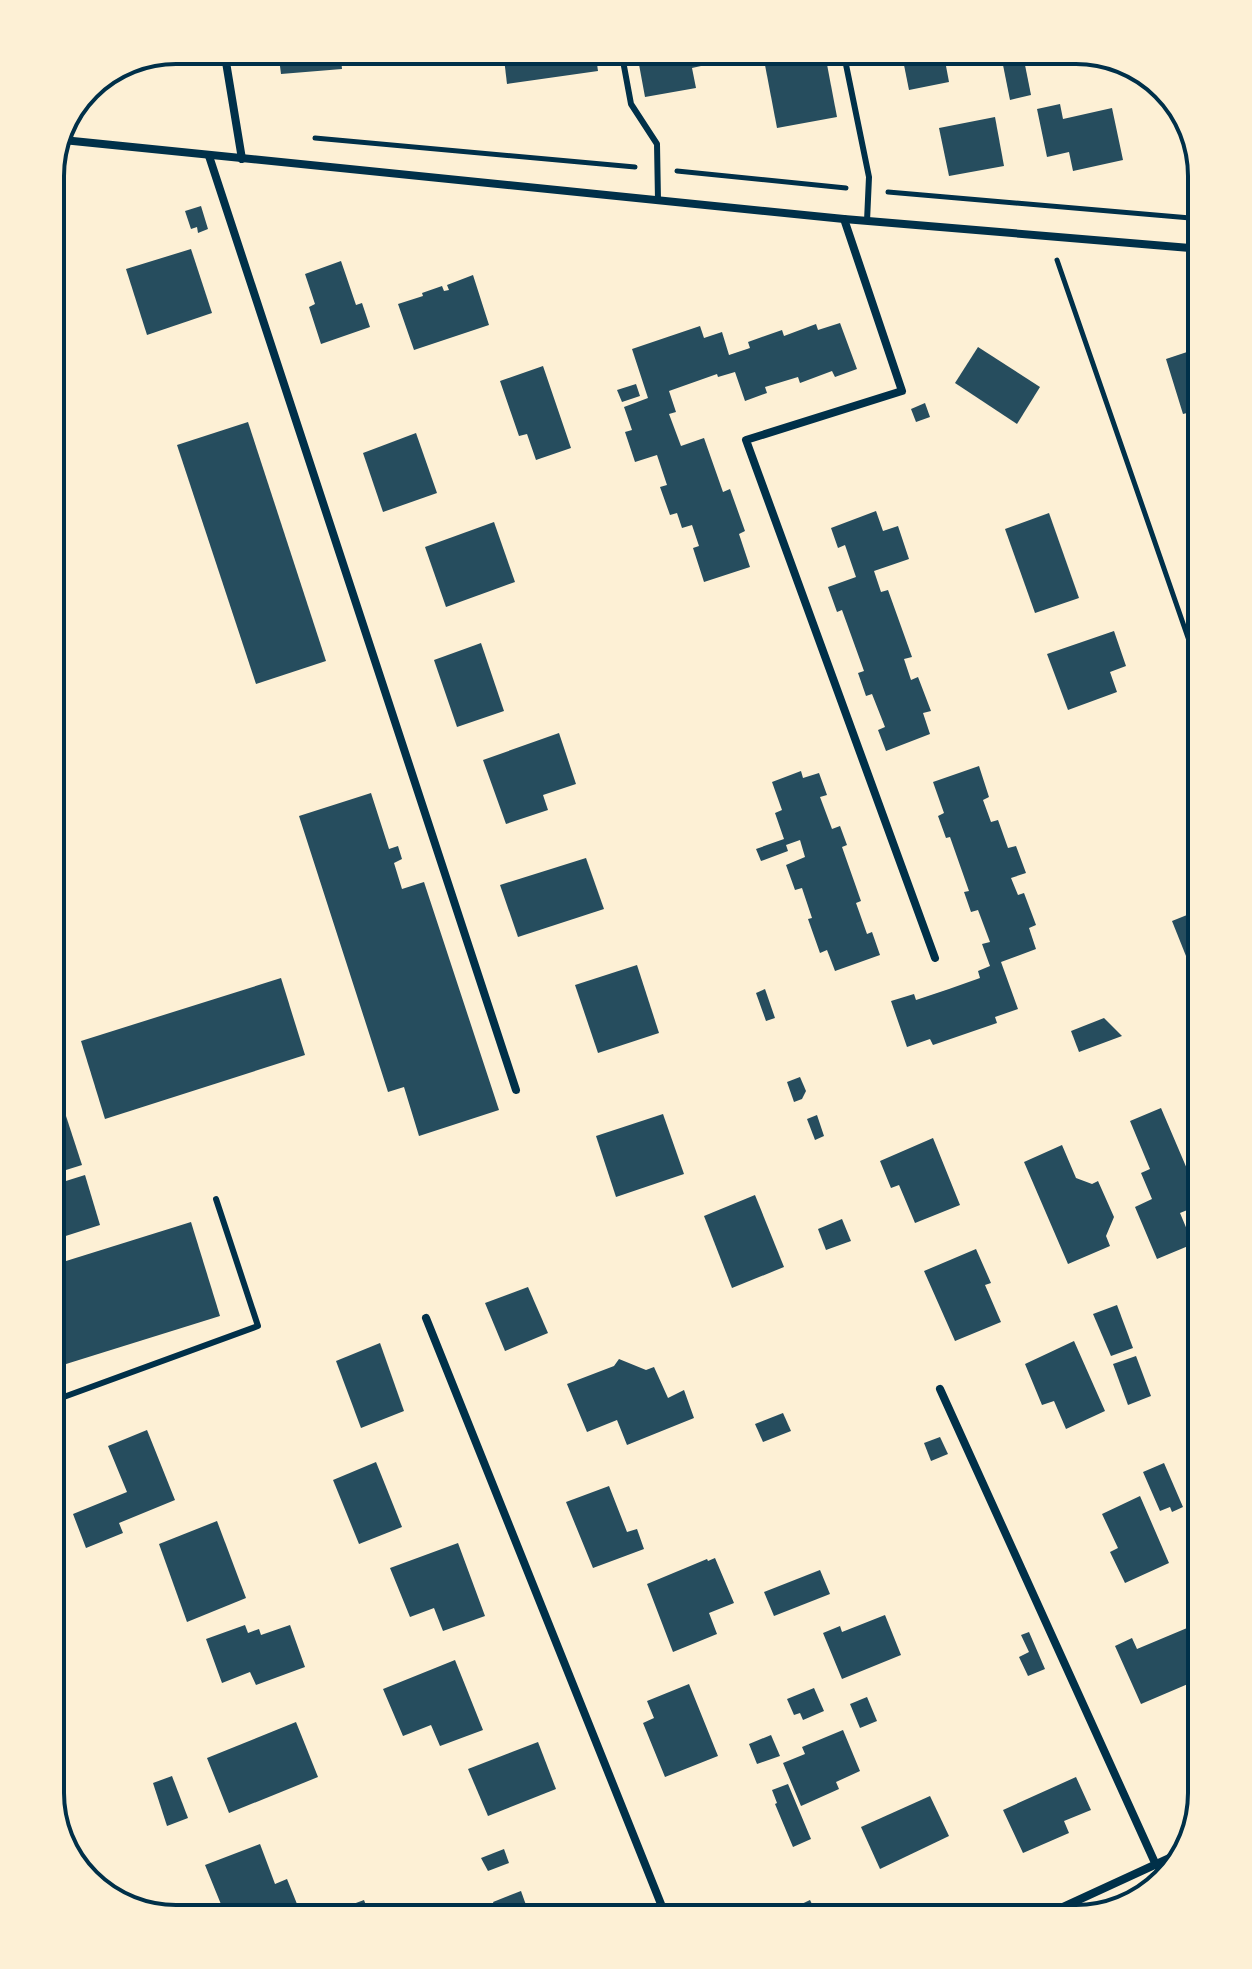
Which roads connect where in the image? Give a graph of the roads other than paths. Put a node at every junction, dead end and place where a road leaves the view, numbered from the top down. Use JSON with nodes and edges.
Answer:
{"nodes":[{"id":1,"x":226,"y":64,"type":"edge"},
{"id":2,"x":624,"y":64,"type":"edge"},
{"id":3,"x":846,"y":64,"type":"edge"},
{"id":4,"x":70,"y":141,"type":"edge"},
{"id":5,"x":209,"y":156,"type":"junction"},
{"id":6,"x":242,"y":159,"type":"junction"},
{"id":7,"x":658,"y":200,"type":"junction"},
{"id":8,"x":844,"y":219,"type":"junction"},
{"id":9,"x":867,"y":221,"type":"junction"},
{"id":10,"x":1188,"y":248,"type":"edge"},
{"id":11,"x":935,"y":958,"type":"dead end"},
{"id":12,"x":516,"y":1090,"type":"dead end"},
{"id":13,"x":216,"y":1199,"type":"dead end"},
{"id":14,"x":426,"y":1318,"type":"dead end"},
{"id":15,"x":940,"y":1389,"type":"dead end"},
{"id":16,"x":64,"y":1397,"type":"edge"},
{"id":17,"x":1164,"y":1861,"type":"edge"},
{"id":18,"x":1156,"y":1865,"type":"junction"},
{"id":19,"x":661,"y":1905,"type":"edge"},
{"id":20,"x":1068,"y":1905,"type":"edge"}],
"edges":[{"from":1,"to":6,"type":"street"},
{"from":2,"to":7,"type":"lane"},
{"from":3,"to":9,"type":"lane"},
{"from":4,"to":5,"type":"street"},
{"from":5,"to":6,"type":"street"},
{"from":5,"to":12,"type":"street"},
{"from":6,"to":7,"type":"street"},
{"from":7,"to":8,"type":"street"},
{"from":8,"to":9,"type":"street"},
{"from":8,"to":11,"type":"street"},
{"from":9,"to":10,"type":"street"},
{"from":13,"to":16,"type":"lane"},
{"from":14,"to":19,"type":"street"},
{"from":15,"to":18,"type":"street"},
{"from":17,"to":18,"type":"street"},
{"from":18,"to":20,"type":"street"}]}
